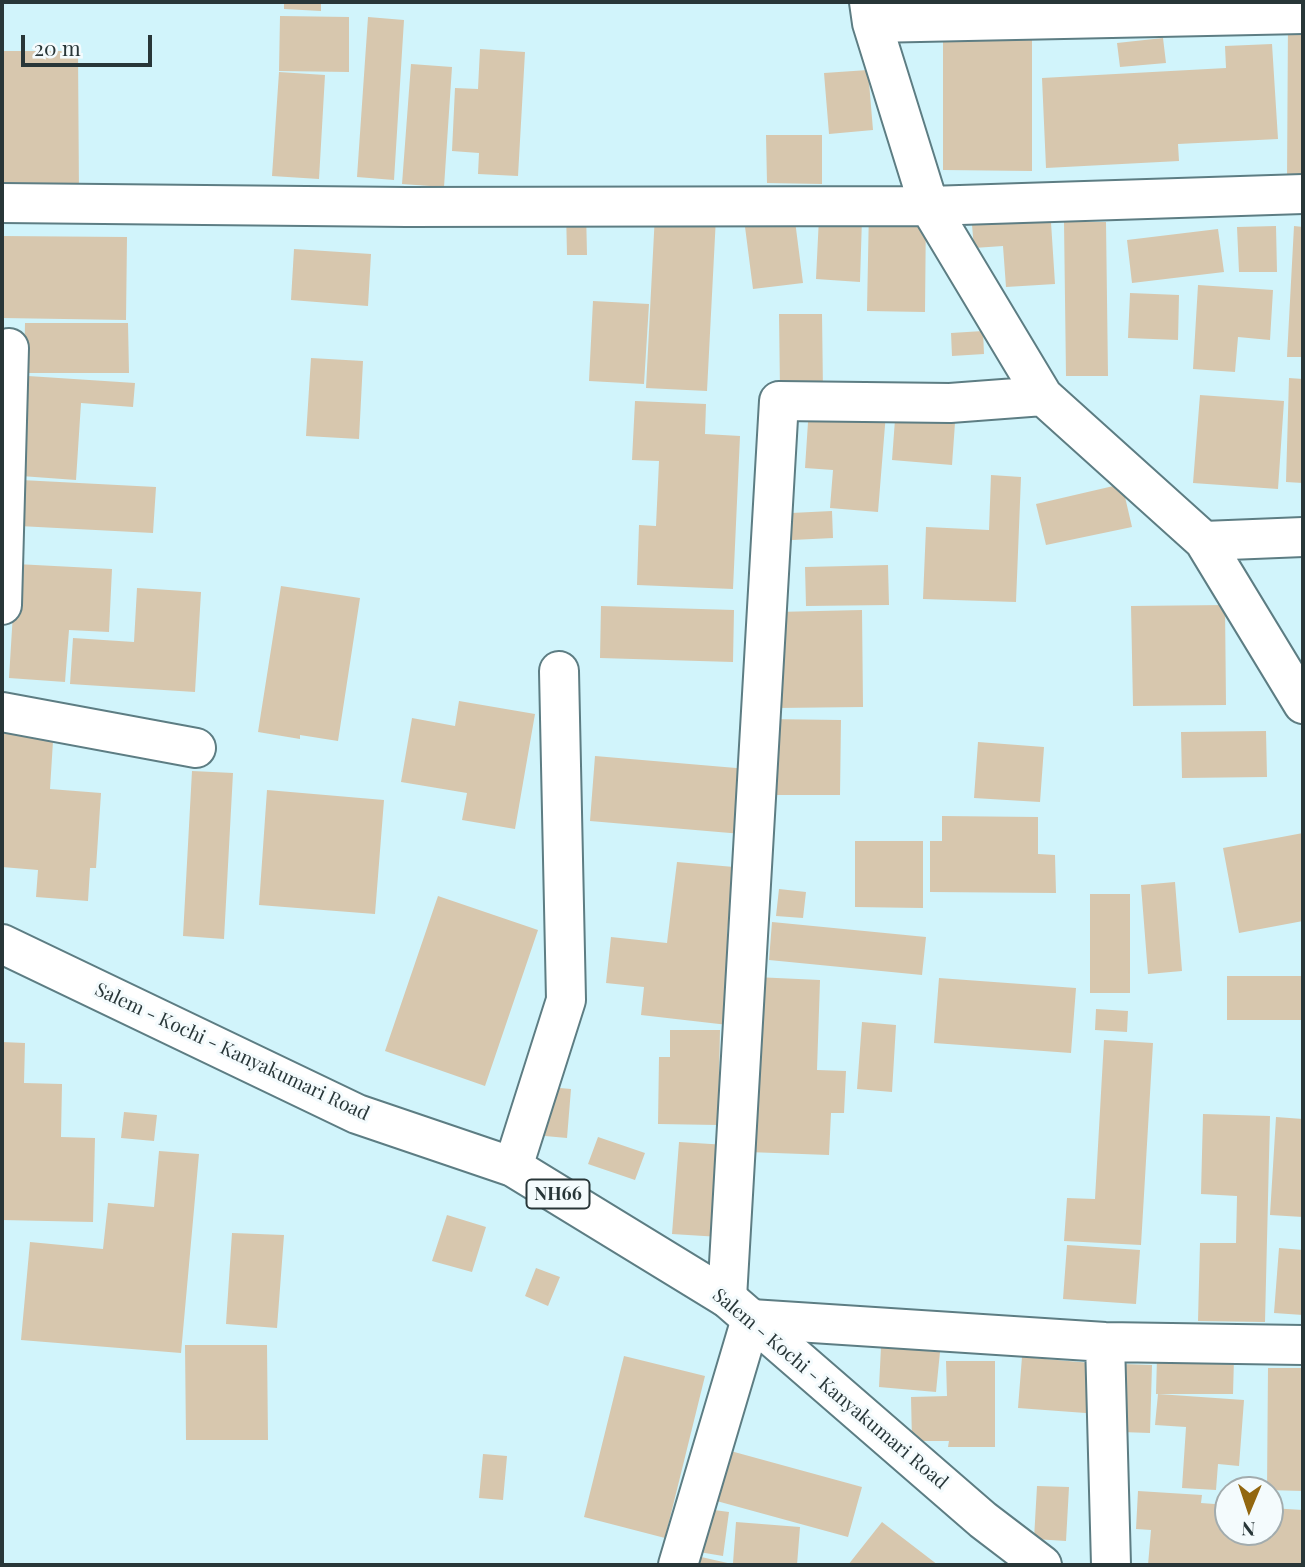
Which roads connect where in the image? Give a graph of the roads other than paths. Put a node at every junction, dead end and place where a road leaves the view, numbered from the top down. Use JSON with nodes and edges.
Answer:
{"nodes":[{"id":1,"x":871,"y":13,"type":"edge"},
{"id":2,"x":1303,"y":14,"type":"edge"},
{"id":3,"x":1303,"y":194,"type":"edge"},
{"id":4,"x":2,"y":203,"type":"edge"},
{"id":5,"x":929,"y":206,"type":"junction"},
{"id":6,"x":9,"y":348,"type":"dead end"},
{"id":7,"x":1043,"y":396,"type":"junction"},
{"id":8,"x":1303,"y":537,"type":"edge"},
{"id":9,"x":1204,"y":541,"type":"junction"},
{"id":10,"x":2,"y":605,"type":"edge"},
{"id":11,"x":559,"y":671,"type":"dead end"},
{"id":12,"x":1303,"y":704,"type":"edge"},
{"id":13,"x":2,"y":712,"type":"edge"},
{"id":14,"x":196,"y":748,"type":"dead end"},
{"id":15,"x":2,"y":944,"type":"edge"},
{"id":16,"x":513,"y":1167,"type":"junction"},
{"id":17,"x":739,"y":1308,"type":"junction"},
{"id":18,"x":1105,"y":1342,"type":"junction"},
{"id":19,"x":1303,"y":1345,"type":"edge"},
{"id":20,"x":678,"y":1565,"type":"edge"},
{"id":21,"x":1042,"y":1565,"type":"edge"},
{"id":22,"x":1111,"y":1565,"type":"edge"}],
"edges":[{"from":1,"to":2,"type":"main road"},
{"from":1,"to":5,"type":"main road"},
{"from":3,"to":5,"type":"main road"},
{"from":4,"to":5,"type":"main road"},
{"from":5,"to":7,"type":"main road"},
{"from":6,"to":10,"type":"main road"},
{"from":7,"to":9,"type":"main road"},
{"from":7,"to":17,"type":"main road"},
{"from":8,"to":9,"type":"main road"},
{"from":9,"to":12,"type":"main road"},
{"from":11,"to":16,"type":"main road"},
{"from":13,"to":14,"type":"main road"},
{"from":15,"to":16,"type":"main road","name":"Salem - Kochi - Kanyakumari Road","number":"NH66"},
{"from":16,"to":17,"type":"main road","name":"Salem - Kochi - Kanyakumari Road","number":"NH66"},
{"from":17,"to":18,"type":"main road"},
{"from":17,"to":20,"type":"main road"},
{"from":17,"to":21,"type":"main road","name":"Salem - Kochi - Kanyakumari Road","number":"NH66"},
{"from":18,"to":19,"type":"main road"},
{"from":18,"to":22,"type":"main road"}]}
